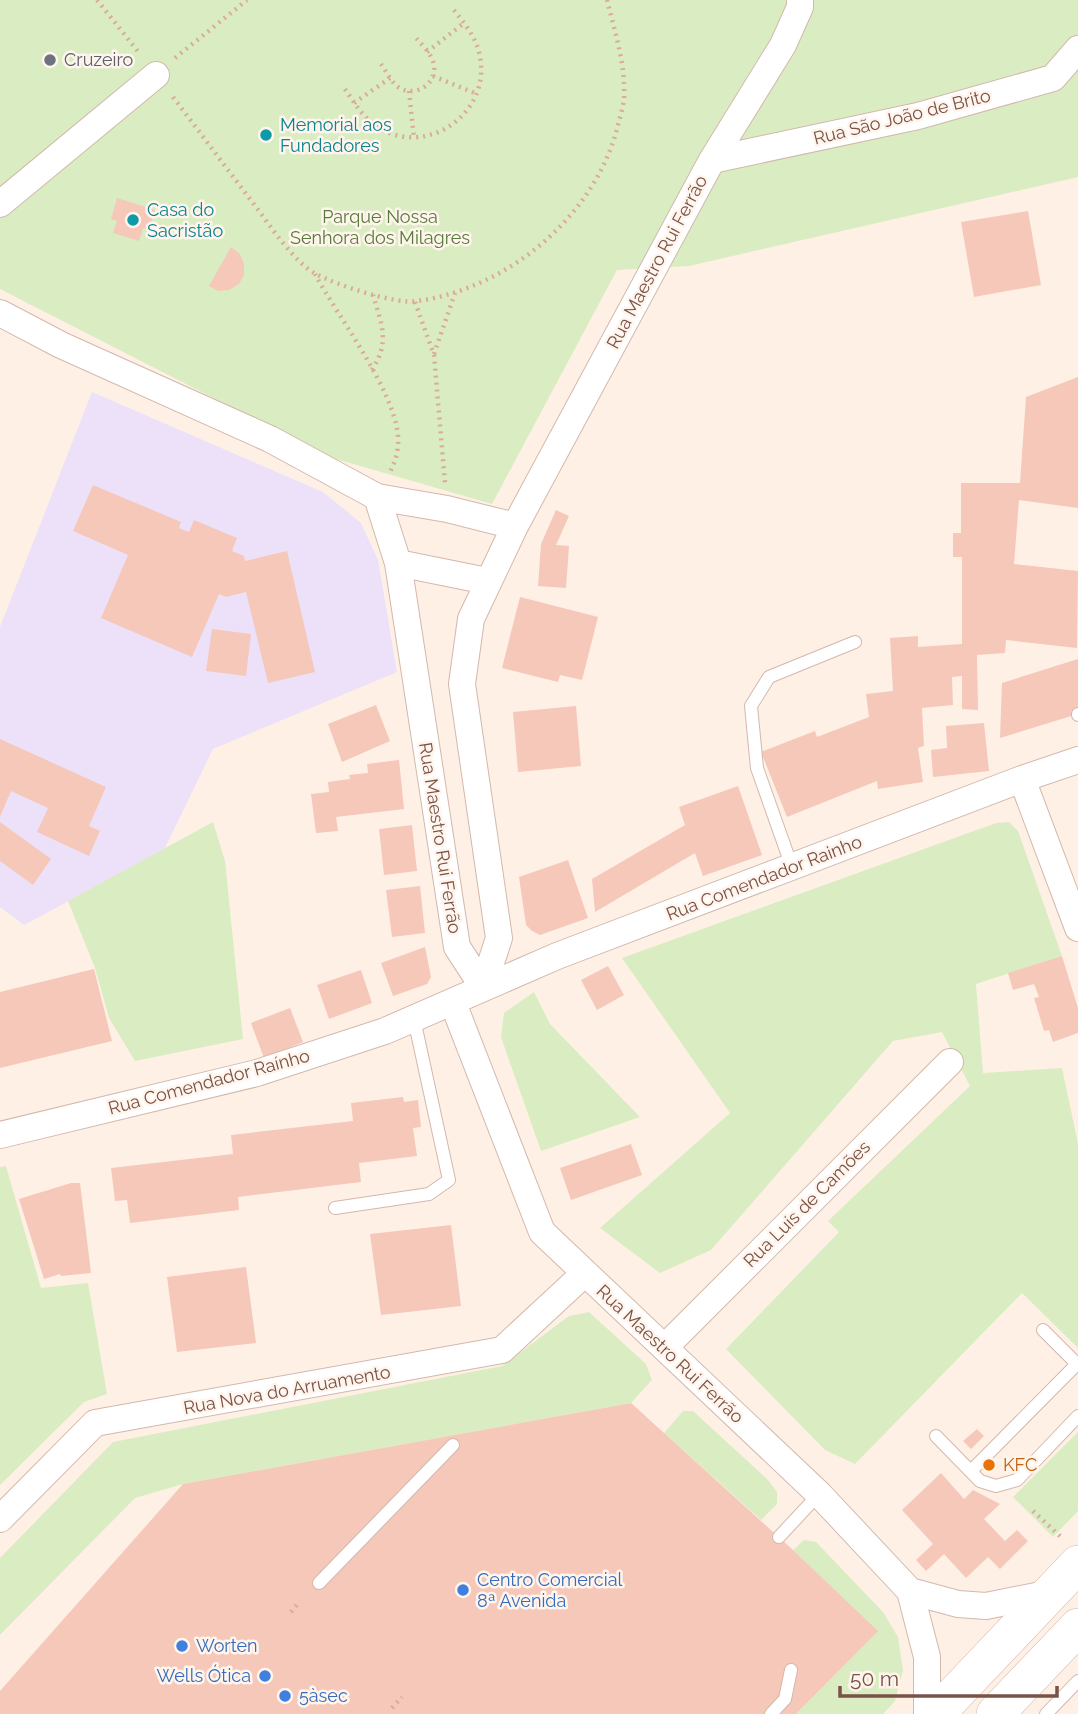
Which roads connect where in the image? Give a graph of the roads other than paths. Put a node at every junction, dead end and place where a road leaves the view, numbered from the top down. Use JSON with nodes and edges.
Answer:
{"nodes":[{"id":1,"x":803,"y":2,"type":"edge"},
{"id":2,"x":1078,"y":49,"type":"edge"},
{"id":3,"x":156,"y":75,"type":"road end"},
{"id":4,"x":712,"y":160,"type":"junction"},
{"id":5,"x":0,"y":204,"type":"edge"},
{"id":6,"x":0,"y":313,"type":"edge"},
{"id":7,"x":377,"y":497,"type":"junction"},
{"id":8,"x":515,"y":526,"type":"junction"},
{"id":9,"x":398,"y":563,"type":"junction"},
{"id":10,"x":487,"y":581,"type":"junction"},
{"id":11,"x":855,"y":642,"type":"dead end"},
{"id":12,"x":1078,"y":760,"type":"edge"},
{"id":13,"x":1022,"y":779,"type":"junction"},
{"id":14,"x":792,"y":867,"type":"junction"},
{"id":15,"x":1078,"y":928,"type":"edge"},
{"id":16,"x":483,"y":987,"type":"junction"},
{"id":17,"x":453,"y":1003,"type":"junction"},
{"id":18,"x":414,"y":1019,"type":"junction"},
{"id":19,"x":950,"y":1062,"type":"dead end"},
{"id":20,"x":0,"y":1135,"type":"edge"},
{"id":21,"x":335,"y":1208,"type":"dead end"},
{"id":22,"x":584,"y":1274,"type":"junction"},
{"id":23,"x":1043,"y":1330,"type":"dead end"},
{"id":24,"x":665,"y":1347,"type":"junction"},
{"id":25,"x":1078,"y":1364,"type":"edge"},
{"id":26,"x":1078,"y":1416,"type":"edge"},
{"id":27,"x":936,"y":1436,"type":"dead end"},
{"id":28,"x":453,"y":1446,"type":"dead end"},
{"id":29,"x":971,"y":1471,"type":"junction"},
{"id":30,"x":818,"y":1494,"type":"junction"},
{"id":31,"x":0,"y":1519,"type":"edge"},
{"id":32,"x":779,"y":1537,"type":"dead end"},
{"id":33,"x":1078,"y":1564,"type":"edge"},
{"id":34,"x":319,"y":1583,"type":"dead end"},
{"id":35,"x":910,"y":1591,"type":"junction"},
{"id":36,"x":1051,"y":1593,"type":"junction"},
{"id":37,"x":1078,"y":1627,"type":"edge"},
{"id":38,"x":791,"y":1670,"type":"dead end"},
{"id":39,"x":1078,"y":1681,"type":"edge"},
{"id":40,"x":771,"y":1714,"type":"edge"},
{"id":41,"x":926,"y":1714,"type":"edge"},
{"id":42,"x":936,"y":1714,"type":"edge"},
{"id":43,"x":995,"y":1714,"type":"edge"},
{"id":44,"x":1046,"y":1714,"type":"edge"}],
"edges":[{"from":1,"to":4,"type":"street","name":"Rua Maestro Rui Ferrão"},
{"from":2,"to":4,"type":"street","name":"Rua São João de Brito"},
{"from":3,"to":5,"type":"street"},
{"from":4,"to":8,"type":"street","name":"Rua Maestro Rui Ferrão"},
{"from":6,"to":7,"type":"street"},
{"from":7,"to":8,"type":"street"},
{"from":7,"to":9,"type":"street","name":"Rua Maestro Rui Ferrão"},
{"from":8,"to":10,"type":"street","name":"Rua Maestro Rui Ferrão"},
{"from":9,"to":10,"type":"street"},
{"from":9,"to":16,"type":"street","name":"Rua Maestro Rui Ferrão"},
{"from":10,"to":16,"type":"street","name":"Rua Maestro Rui Ferrão"},
{"from":11,"to":14,"type":"lane"},
{"from":12,"to":13,"type":"street","name":"Rua Comendador Rainho"},
{"from":13,"to":14,"type":"street","name":"Rua Comendador Rainho"},
{"from":13,"to":15,"type":"street"},
{"from":14,"to":16,"type":"street","name":"Rua Comendador Rainho"},
{"from":16,"to":17,"type":"street","name":"Rua Comendador Rainho"},
{"from":17,"to":18,"type":"street","name":"Rua Comendador Raínho"},
{"from":17,"to":22,"type":"street","name":"Rua Maestro Rui Ferrão"},
{"from":18,"to":20,"type":"street","name":"Rua Comendador Raínho"},
{"from":18,"to":21,"type":"lane"},
{"from":19,"to":24,"type":"street","name":"Rua Luís de Camões"},
{"from":22,"to":24,"type":"street","name":"Rua Maestro Rui Ferrão"},
{"from":22,"to":31,"type":"street","name":"Rua Nova do Arruamento"},
{"from":23,"to":25,"type":"lane"},
{"from":24,"to":30,"type":"street","name":"Rua Maestro Rui Ferrão"},
{"from":25,"to":29,"type":"lane"},
{"from":26,"to":29,"type":"lane"},
{"from":27,"to":29,"type":"lane"},
{"from":28,"to":34,"type":"lane"},
{"from":30,"to":32,"type":"lane"},
{"from":30,"to":35,"type":"street","name":"Rua Maestro Rui Ferrão"},
{"from":33,"to":36,"type":"main road"},
{"from":35,"to":36,"type":"street"},
{"from":35,"to":41,"type":"street","name":"Rua Maestro Rui Ferrão"},
{"from":36,"to":42,"type":"main road"},
{"from":37,"to":43,"type":"main road"},
{"from":38,"to":40,"type":"lane"},
{"from":39,"to":44,"type":"lane"}]}
